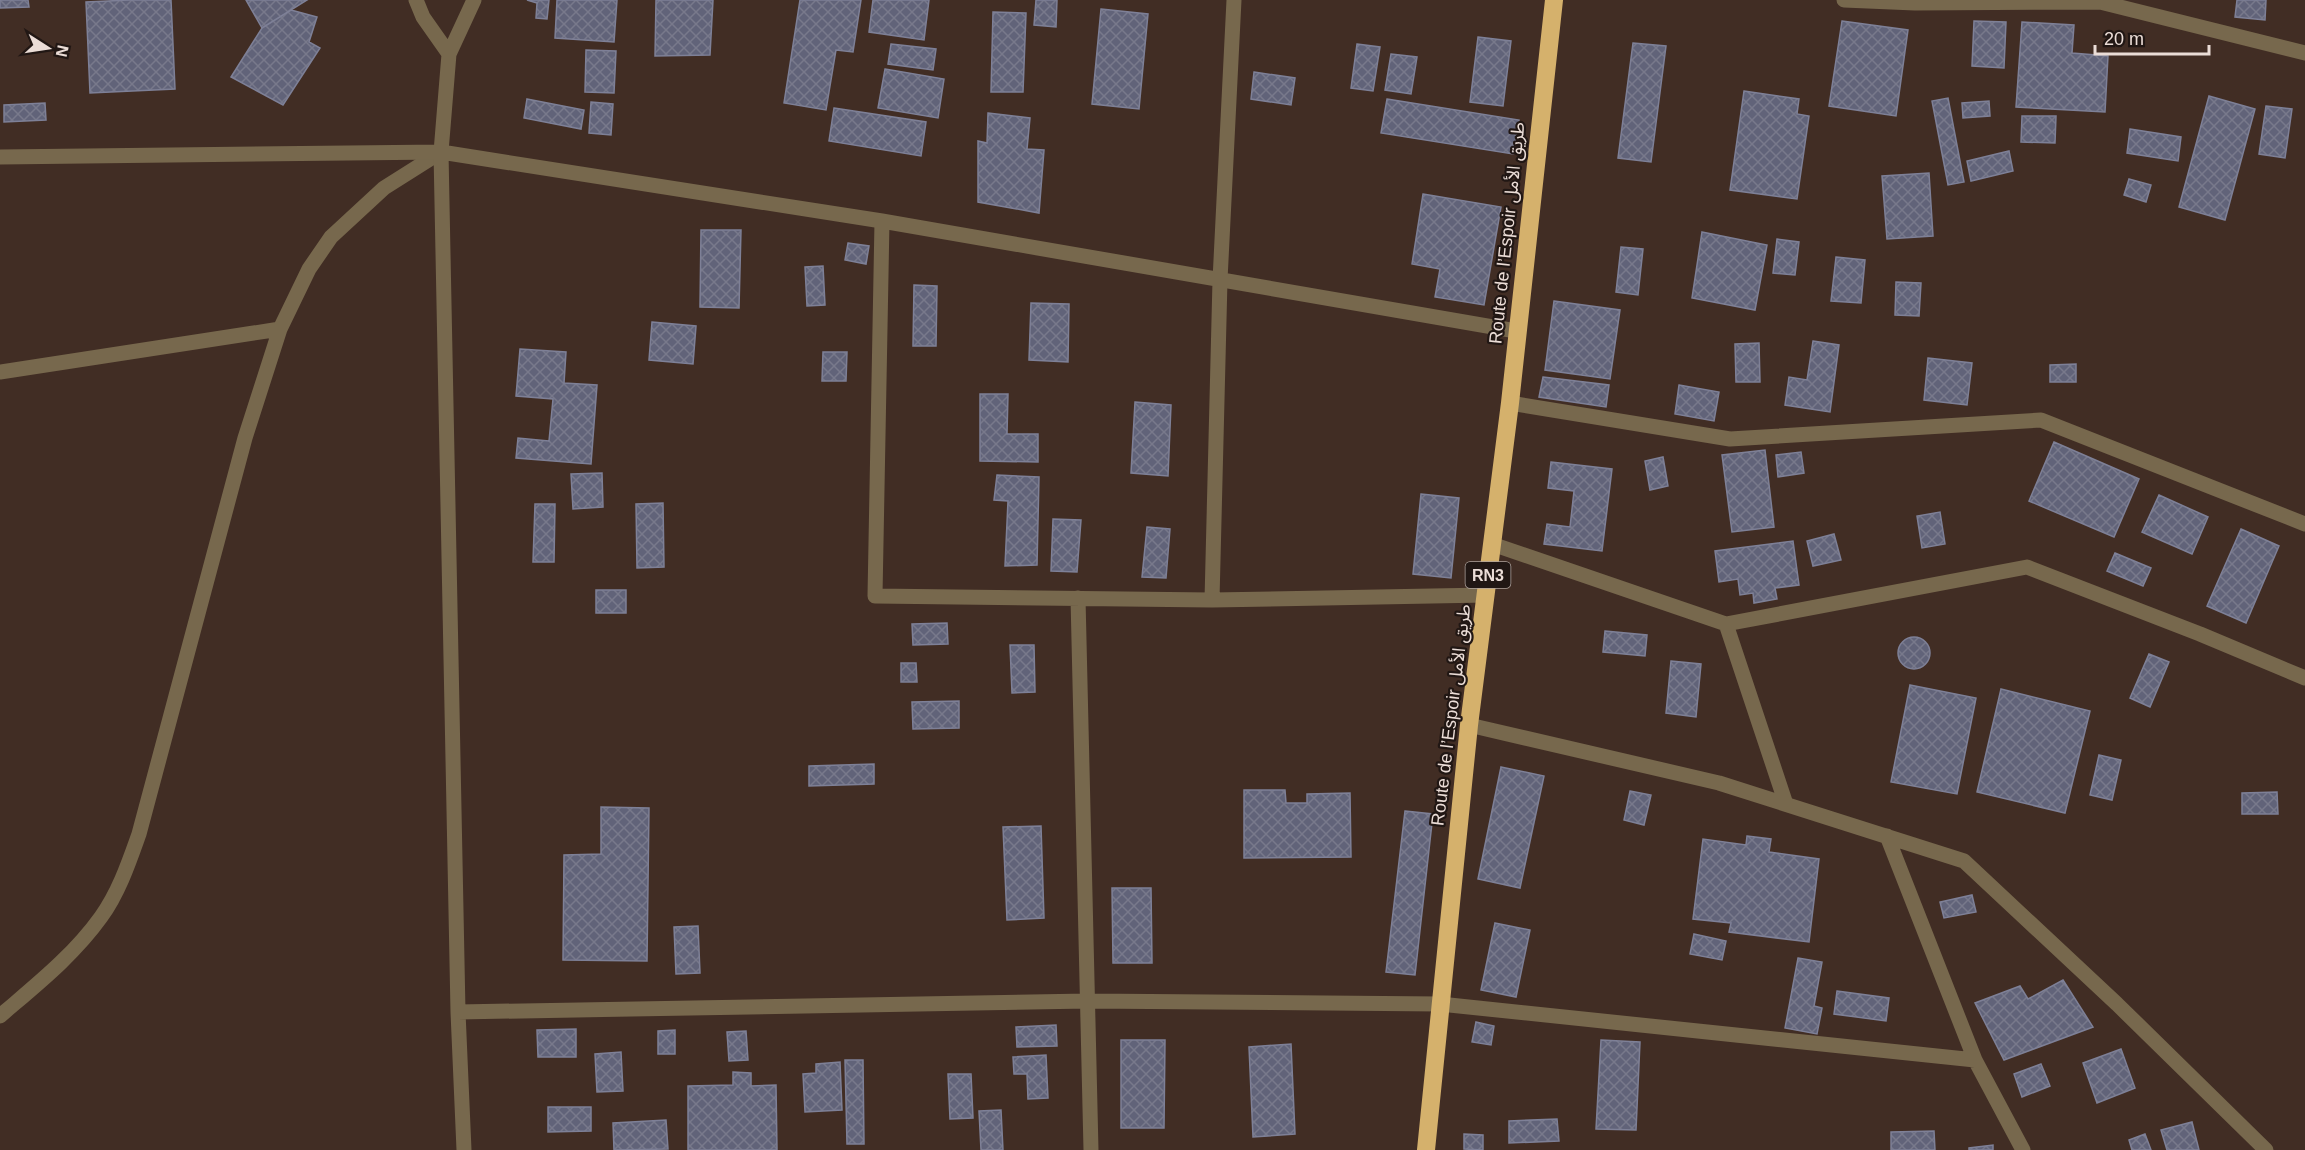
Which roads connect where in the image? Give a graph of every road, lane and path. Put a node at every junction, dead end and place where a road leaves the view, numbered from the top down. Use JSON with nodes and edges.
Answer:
{"nodes":[{"id":1,"x":416,"y":0,"type":"edge"},
{"id":2,"x":474,"y":0,"type":"edge"},
{"id":3,"x":1234,"y":0,"type":"edge"},
{"id":4,"x":1554,"y":0,"type":"edge"},
{"id":5,"x":1844,"y":0,"type":"edge"},
{"id":6,"x":1915,"y":2,"type":"edge"},
{"id":7,"x":2305,"y":53,"type":"edge"},
{"id":8,"x":449,"y":54,"type":"junction"},
{"id":9,"x":441,"y":152,"type":"junction"},
{"id":10,"x":0,"y":157,"type":"edge"},
{"id":11,"x":882,"y":221,"type":"junction"},
{"id":12,"x":1220,"y":280,"type":"junction"},
{"id":13,"x":280,"y":329,"type":"junction"},
{"id":14,"x":1516,"y":331,"type":"junction"},
{"id":15,"x":0,"y":372,"type":"edge"},
{"id":16,"x":1510,"y":403,"type":"junction"},
{"id":17,"x":2305,"y":524,"type":"edge"},
{"id":18,"x":1492,"y":544,"type":"junction"},
{"id":19,"x":1486,"y":595,"type":"junction"},
{"id":20,"x":1078,"y":598,"type":"junction"},
{"id":21,"x":1212,"y":600,"type":"junction"},
{"id":22,"x":1726,"y":624,"type":"junction"},
{"id":23,"x":2305,"y":678,"type":"edge"},
{"id":24,"x":1469,"y":725,"type":"junction"},
{"id":25,"x":1786,"y":804,"type":"junction"},
{"id":26,"x":1887,"y":836,"type":"junction"},
{"id":27,"x":1088,"y":1001,"type":"junction"},
{"id":28,"x":1440,"y":1004,"type":"junction"},
{"id":29,"x":458,"y":1012,"type":"junction"},
{"id":30,"x":0,"y":1016,"type":"edge"},
{"id":31,"x":1975,"y":1060,"type":"junction"},
{"id":32,"x":464,"y":1150,"type":"edge"},
{"id":33,"x":1091,"y":1150,"type":"edge"},
{"id":34,"x":1426,"y":1150,"type":"edge"},
{"id":35,"x":2023,"y":1150,"type":"edge"},
{"id":36,"x":2266,"y":1150,"type":"edge"}],
"edges":[{"from":1,"to":8,"type":"street"},
{"from":2,"to":8,"type":"street"},
{"from":3,"to":12,"type":"street"},
{"from":4,"to":14,"type":"highway","name":"Route de l’Espoir طريق الأمل","number":"RN3"},
{"from":5,"to":6,"type":"street"},
{"from":6,"to":7,"type":"street"},
{"from":8,"to":9,"type":"street"},
{"from":9,"to":10,"type":"street"},
{"from":9,"to":11,"type":"street"},
{"from":9,"to":13,"type":"street"},
{"from":9,"to":29,"type":"street"},
{"from":11,"to":12,"type":"street"},
{"from":11,"to":20,"type":"street"},
{"from":12,"to":14,"type":"street"},
{"from":12,"to":21,"type":"street"},
{"from":13,"to":15,"type":"street"},
{"from":13,"to":30,"type":"street"},
{"from":14,"to":16,"type":"highway","name":"Route de l’Espoir طريق الأمل","number":"RN3"},
{"from":16,"to":17,"type":"street"},
{"from":16,"to":18,"type":"highway","name":"Route de l’Espoir طريق الأمل","number":"RN3"},
{"from":18,"to":19,"type":"highway","name":"Route de l’Espoir طريق الأمل","number":"RN3"},
{"from":18,"to":22,"type":"street"},
{"from":19,"to":21,"type":"street"},
{"from":19,"to":24,"type":"highway","name":"Route de l’Espoir طريق الأمل","number":"RN3"},
{"from":20,"to":21,"type":"street"},
{"from":20,"to":27,"type":"street"},
{"from":22,"to":23,"type":"street"},
{"from":22,"to":25,"type":"street"},
{"from":24,"to":25,"type":"street"},
{"from":24,"to":28,"type":"highway","name":"Route de l’Espoir طريق الأمل","number":"RN3"},
{"from":25,"to":26,"type":"street"},
{"from":26,"to":31,"type":"street"},
{"from":26,"to":36,"type":"street"},
{"from":27,"to":28,"type":"street"},
{"from":27,"to":29,"type":"street"},
{"from":27,"to":33,"type":"street"},
{"from":28,"to":31,"type":"street"},
{"from":28,"to":34,"type":"highway","name":"Route de l’Espoir طريق الأمل","number":"RN3"},
{"from":29,"to":32,"type":"street"},
{"from":31,"to":35,"type":"street"}]}
